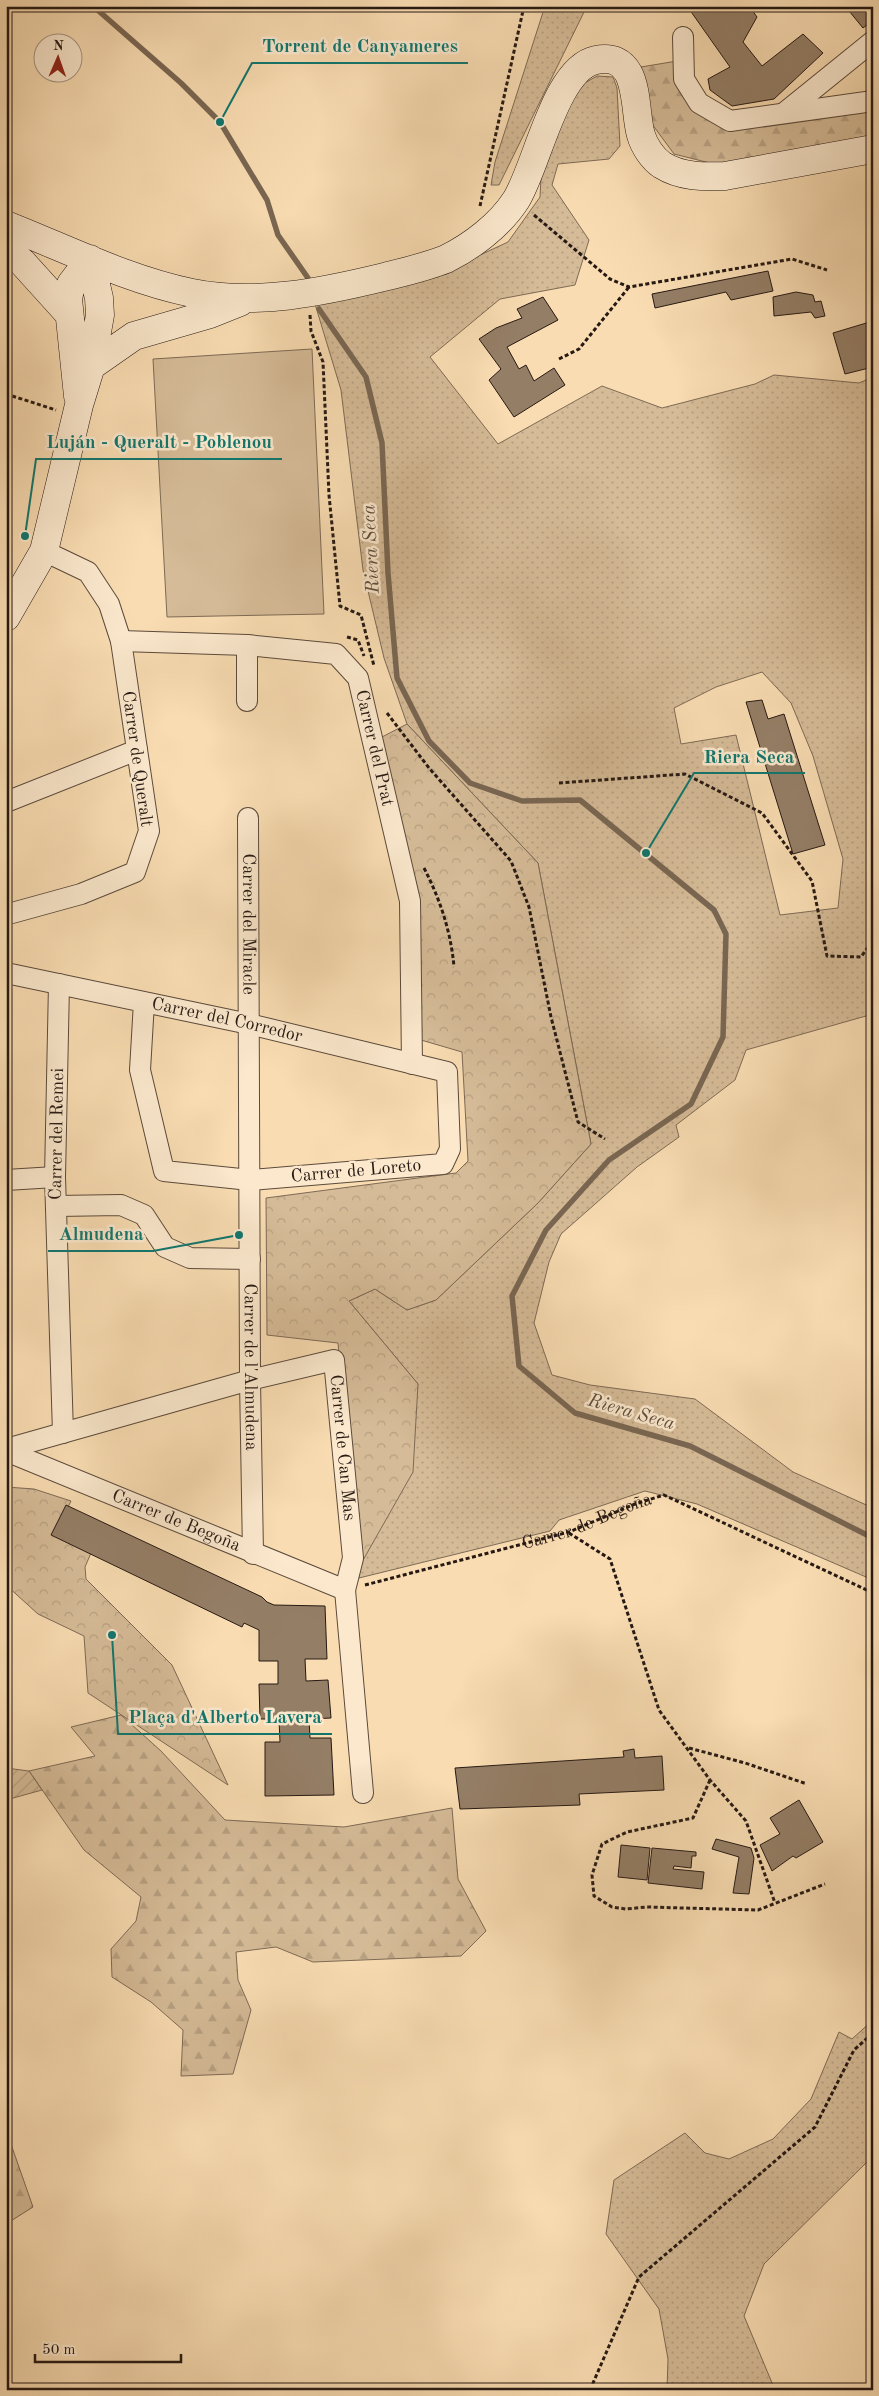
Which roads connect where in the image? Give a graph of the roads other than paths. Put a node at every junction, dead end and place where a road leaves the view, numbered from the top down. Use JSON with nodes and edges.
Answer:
{"nodes":[{"id":1,"x":683,"y":37,"type":"dead end"},
{"id":2,"x":873,"y":41,"type":"edge"},
{"id":3,"x":873,"y":101,"type":"edge"},
{"id":4,"x":784,"y":113,"type":"junction"},
{"id":5,"x":873,"y":148,"type":"edge"},
{"id":6,"x":6,"y":225,"type":"edge"},
{"id":7,"x":6,"y":249,"type":"edge"},
{"id":8,"x":90,"y":259,"type":"junction"},
{"id":9,"x":248,"y":299,"type":"junction"},
{"id":10,"x":69,"y":314,"type":"junction"},
{"id":11,"x":91,"y":366,"type":"junction"},
{"id":12,"x":78,"y":411,"type":"junction"},
{"id":13,"x":44,"y":551,"type":"junction"},
{"id":14,"x":6,"y":617,"type":"edge"},
{"id":15,"x":120,"y":641,"type":"junction"},
{"id":16,"x":247,"y":645,"type":"junction"},
{"id":17,"x":247,"y":701,"type":"dead end"},
{"id":18,"x":136,"y":750,"type":"junction"},
{"id":19,"x":6,"y":802,"type":"edge"},
{"id":20,"x":248,"y":818,"type":"dead end"},
{"id":21,"x":8,"y":913,"type":"edge"},
{"id":22,"x":6,"y":973,"type":"edge"},
{"id":23,"x":59,"y":984,"type":"junction"},
{"id":24,"x":144,"y":1002,"type":"junction"},
{"id":25,"x":249,"y":1024,"type":"junction"},
{"id":26,"x":412,"y":1064,"type":"junction"},
{"id":27,"x":447,"y":1072,"type":"joint"},
{"id":28,"x":55,"y":1177,"type":"junction"},
{"id":29,"x":6,"y":1180,"type":"edge"},
{"id":30,"x":250,"y":1180,"type":"junction"},
{"id":31,"x":56,"y":1206,"type":"junction"},
{"id":32,"x":250,"y":1259,"type":"junction"},
{"id":33,"x":250,"y":1380,"type":"junction"},
{"id":34,"x":62,"y":1433,"type":"junction"},
{"id":35,"x":6,"y":1450,"type":"edge"},
{"id":36,"x":253,"y":1554,"type":"junction"},
{"id":37,"x":345,"y":1590,"type":"junction"},
{"id":38,"x":363,"y":1793,"type":"dead end"}],
"edges":[{"from":1,"to":4,"type":"street"},
{"from":2,"to":4,"type":"street"},
{"from":3,"to":4,"type":"street"},
{"from":5,"to":9,"type":"main road"},
{"from":6,"to":8,"type":"main road"},
{"from":7,"to":10,"type":"main road"},
{"from":8,"to":9,"type":"main road"},
{"from":8,"to":10,"type":"main road"},
{"from":8,"to":11,"type":"main road"},
{"from":9,"to":11,"type":"main road"},
{"from":10,"to":12,"type":"main road"},
{"from":11,"to":12,"type":"main road"},
{"from":12,"to":13,"type":"main road"},
{"from":13,"to":14,"type":"main road"},
{"from":13,"to":15,"type":"street","name":"Carrer de Queralt"},
{"from":15,"to":16,"type":"street","name":"Carrer del Prat"},
{"from":15,"to":18,"type":"street","name":"Carrer de Queralt"},
{"from":16,"to":17,"type":"street"},
{"from":16,"to":26,"type":"street","name":"Carrer del Prat"},
{"from":18,"to":19,"type":"street"},
{"from":18,"to":21,"type":"street","name":"Carrer de Queralt"},
{"from":20,"to":25,"type":"street","name":"Carrer del Miracle"},
{"from":22,"to":23,"type":"street","name":"Carrer del Corredor"},
{"from":23,"to":24,"type":"street","name":"Carrer del Corredor"},
{"from":23,"to":28,"type":"street","name":"Carrer del Remei"},
{"from":24,"to":25,"type":"street","name":"Carrer del Corredor"},
{"from":24,"to":30,"type":"street","name":"Carrer de Loreto"},
{"from":25,"to":26,"type":"street","name":"Carrer del Corredor"},
{"from":25,"to":30,"type":"street","name":"Carrer del Miracle"},
{"from":26,"to":27,"type":"street","name":"Carrer del Corredor"},
{"from":27,"to":30,"type":"street","name":"Carrer de Loreto"},
{"from":28,"to":29,"type":"street"},
{"from":28,"to":31,"type":"street","name":"Carrer del Remei"},
{"from":30,"to":32,"type":"street","name":"Carrer de l'Almudena"},
{"from":31,"to":32,"type":"street"},
{"from":31,"to":34,"type":"street","name":"Carrer del Remei"},
{"from":32,"to":33,"type":"street","name":"Carrer de l'Almudena"},
{"from":33,"to":34,"type":"street","name":"Carrer de Begoña"},
{"from":33,"to":36,"type":"street","name":"Carrer de l'Almudena"},
{"from":33,"to":37,"type":"street","name":"Carrer de Can Mas"},
{"from":34,"to":35,"type":"street","name":"Carrer de Begoña"},
{"from":35,"to":36,"type":"street","name":"Carrer de Begoña"},
{"from":36,"to":37,"type":"street","name":"Carrer de Begoña"},
{"from":37,"to":38,"type":"street"}]}
